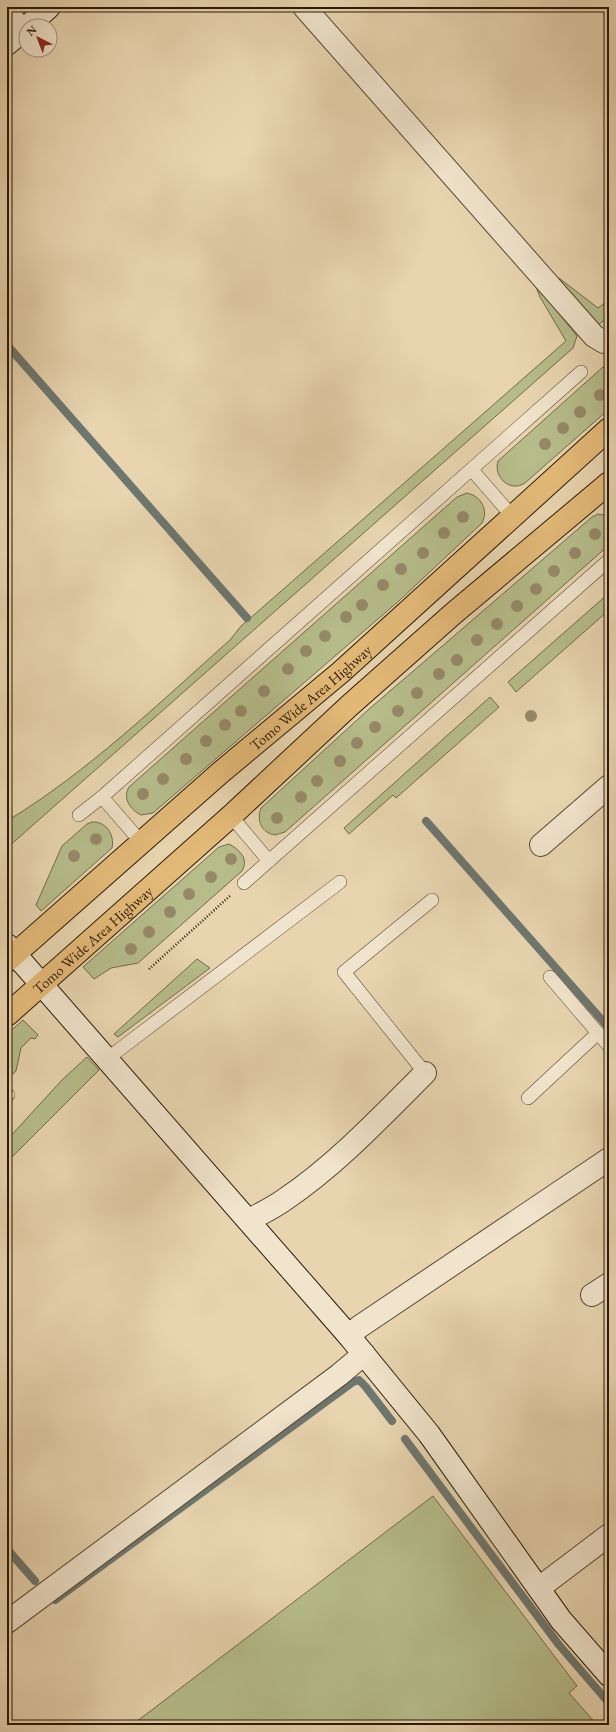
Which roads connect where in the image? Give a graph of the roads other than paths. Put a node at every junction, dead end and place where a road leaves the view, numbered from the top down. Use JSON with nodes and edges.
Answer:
{"nodes":[{"id":1,"x":49,"y":7,"type":"edge"},
{"id":2,"x":304,"y":7,"type":"edge"},
{"id":3,"x":7,"y":13,"type":"edge"},
{"id":4,"x":37,"y":18,"type":"edge"},
{"id":5,"x":18,"y":22,"type":"edge"},
{"id":6,"x":18,"y":35,"type":"edge"},
{"id":7,"x":7,"y":44,"type":"edge"},
{"id":8,"x":609,"y":342,"type":"edge"},
{"id":9,"x":581,"y":372,"type":"dead end"},
{"id":10,"x":609,"y":429,"type":"edge"},
{"id":11,"x":472,"y":470,"type":"junction"},
{"id":12,"x":608,"y":487,"type":"edge"},
{"id":13,"x":512,"y":516,"type":"junction"},
{"id":14,"x":609,"y":560,"type":"edge"},
{"id":15,"x":609,"y":786,"type":"edge"},
{"id":16,"x":102,"y":797,"type":"junction"},
{"id":17,"x":79,"y":815,"type":"dead end"},
{"id":18,"x":231,"y":816,"type":"junction"},
{"id":19,"x":141,"y":842,"type":"junction"},
{"id":20,"x":540,"y":845,"type":"dead end"},
{"id":21,"x":269,"y":861,"type":"junction"},
{"id":22,"x":340,"y":882,"type":"dead end"},
{"id":23,"x":244,"y":883,"type":"road end"},
{"id":24,"x":432,"y":900,"type":"dead end"},
{"id":25,"x":10,"y":953,"type":"edge"},
{"id":26,"x":550,"y":977,"type":"dead end"},
{"id":27,"x":42,"y":985,"type":"junction"},
{"id":28,"x":7,"y":1015,"type":"edge"},
{"id":29,"x":598,"y":1033,"type":"junction"},
{"id":30,"x":609,"y":1046,"type":"edge"},
{"id":31,"x":107,"y":1059,"type":"junction"},
{"id":32,"x":425,"y":1073,"type":"joint"},
{"id":33,"x":528,"y":1098,"type":"dead end"},
{"id":34,"x":609,"y":1159,"type":"edge"},
{"id":35,"x":249,"y":1220,"type":"junction"},
{"id":36,"x":349,"y":1336,"type":"junction"},
{"id":37,"x":364,"y":1354,"type":"junction"},
{"id":38,"x":609,"y":1535,"type":"edge"},
{"id":39,"x":539,"y":1588,"type":"junction"},
{"id":40,"x":7,"y":1622,"type":"edge"},
{"id":41,"x":609,"y":1675,"type":"edge"}],
"edges":[{"from":1,"to":4,"type":"street"},
{"from":2,"to":8,"type":"street"},
{"from":3,"to":5,"type":"street"},
{"from":6,"to":7,"type":"street"},
{"from":9,"to":11,"type":"lane"},
{"from":10,"to":13,"type":"highway","name":"Tomo Wide Area Highway"},
{"from":11,"to":13,"type":"lane"},
{"from":11,"to":16,"type":"lane"},
{"from":12,"to":18,"type":"highway","name":"Tomo Wide Area Highway"},
{"from":13,"to":19,"type":"highway","name":"Tomo Wide Area Highway"},
{"from":14,"to":21,"type":"lane"},
{"from":15,"to":20,"type":"street"},
{"from":16,"to":17,"type":"lane"},
{"from":16,"to":19,"type":"lane"},
{"from":18,"to":21,"type":"lane"},
{"from":18,"to":27,"type":"highway","name":"Tomo Wide Area Highway"},
{"from":19,"to":25,"type":"highway","name":"Tomo Wide Area Highway"},
{"from":21,"to":23,"type":"lane"},
{"from":22,"to":31,"type":"lane"},
{"from":24,"to":32,"type":"lane"},
{"from":25,"to":27,"type":"street"},
{"from":26,"to":29,"type":"lane"},
{"from":27,"to":28,"type":"highway","name":"Tomo Wide Area Highway"},
{"from":27,"to":31,"type":"street"},
{"from":29,"to":30,"type":"lane"},
{"from":29,"to":33,"type":"lane"},
{"from":31,"to":35,"type":"street"},
{"from":32,"to":35,"type":"street"},
{"from":34,"to":36,"type":"street"},
{"from":35,"to":36,"type":"street"},
{"from":36,"to":37,"type":"street"},
{"from":37,"to":39,"type":"street"},
{"from":37,"to":40,"type":"street"},
{"from":38,"to":39,"type":"street"},
{"from":39,"to":41,"type":"street"}]}
